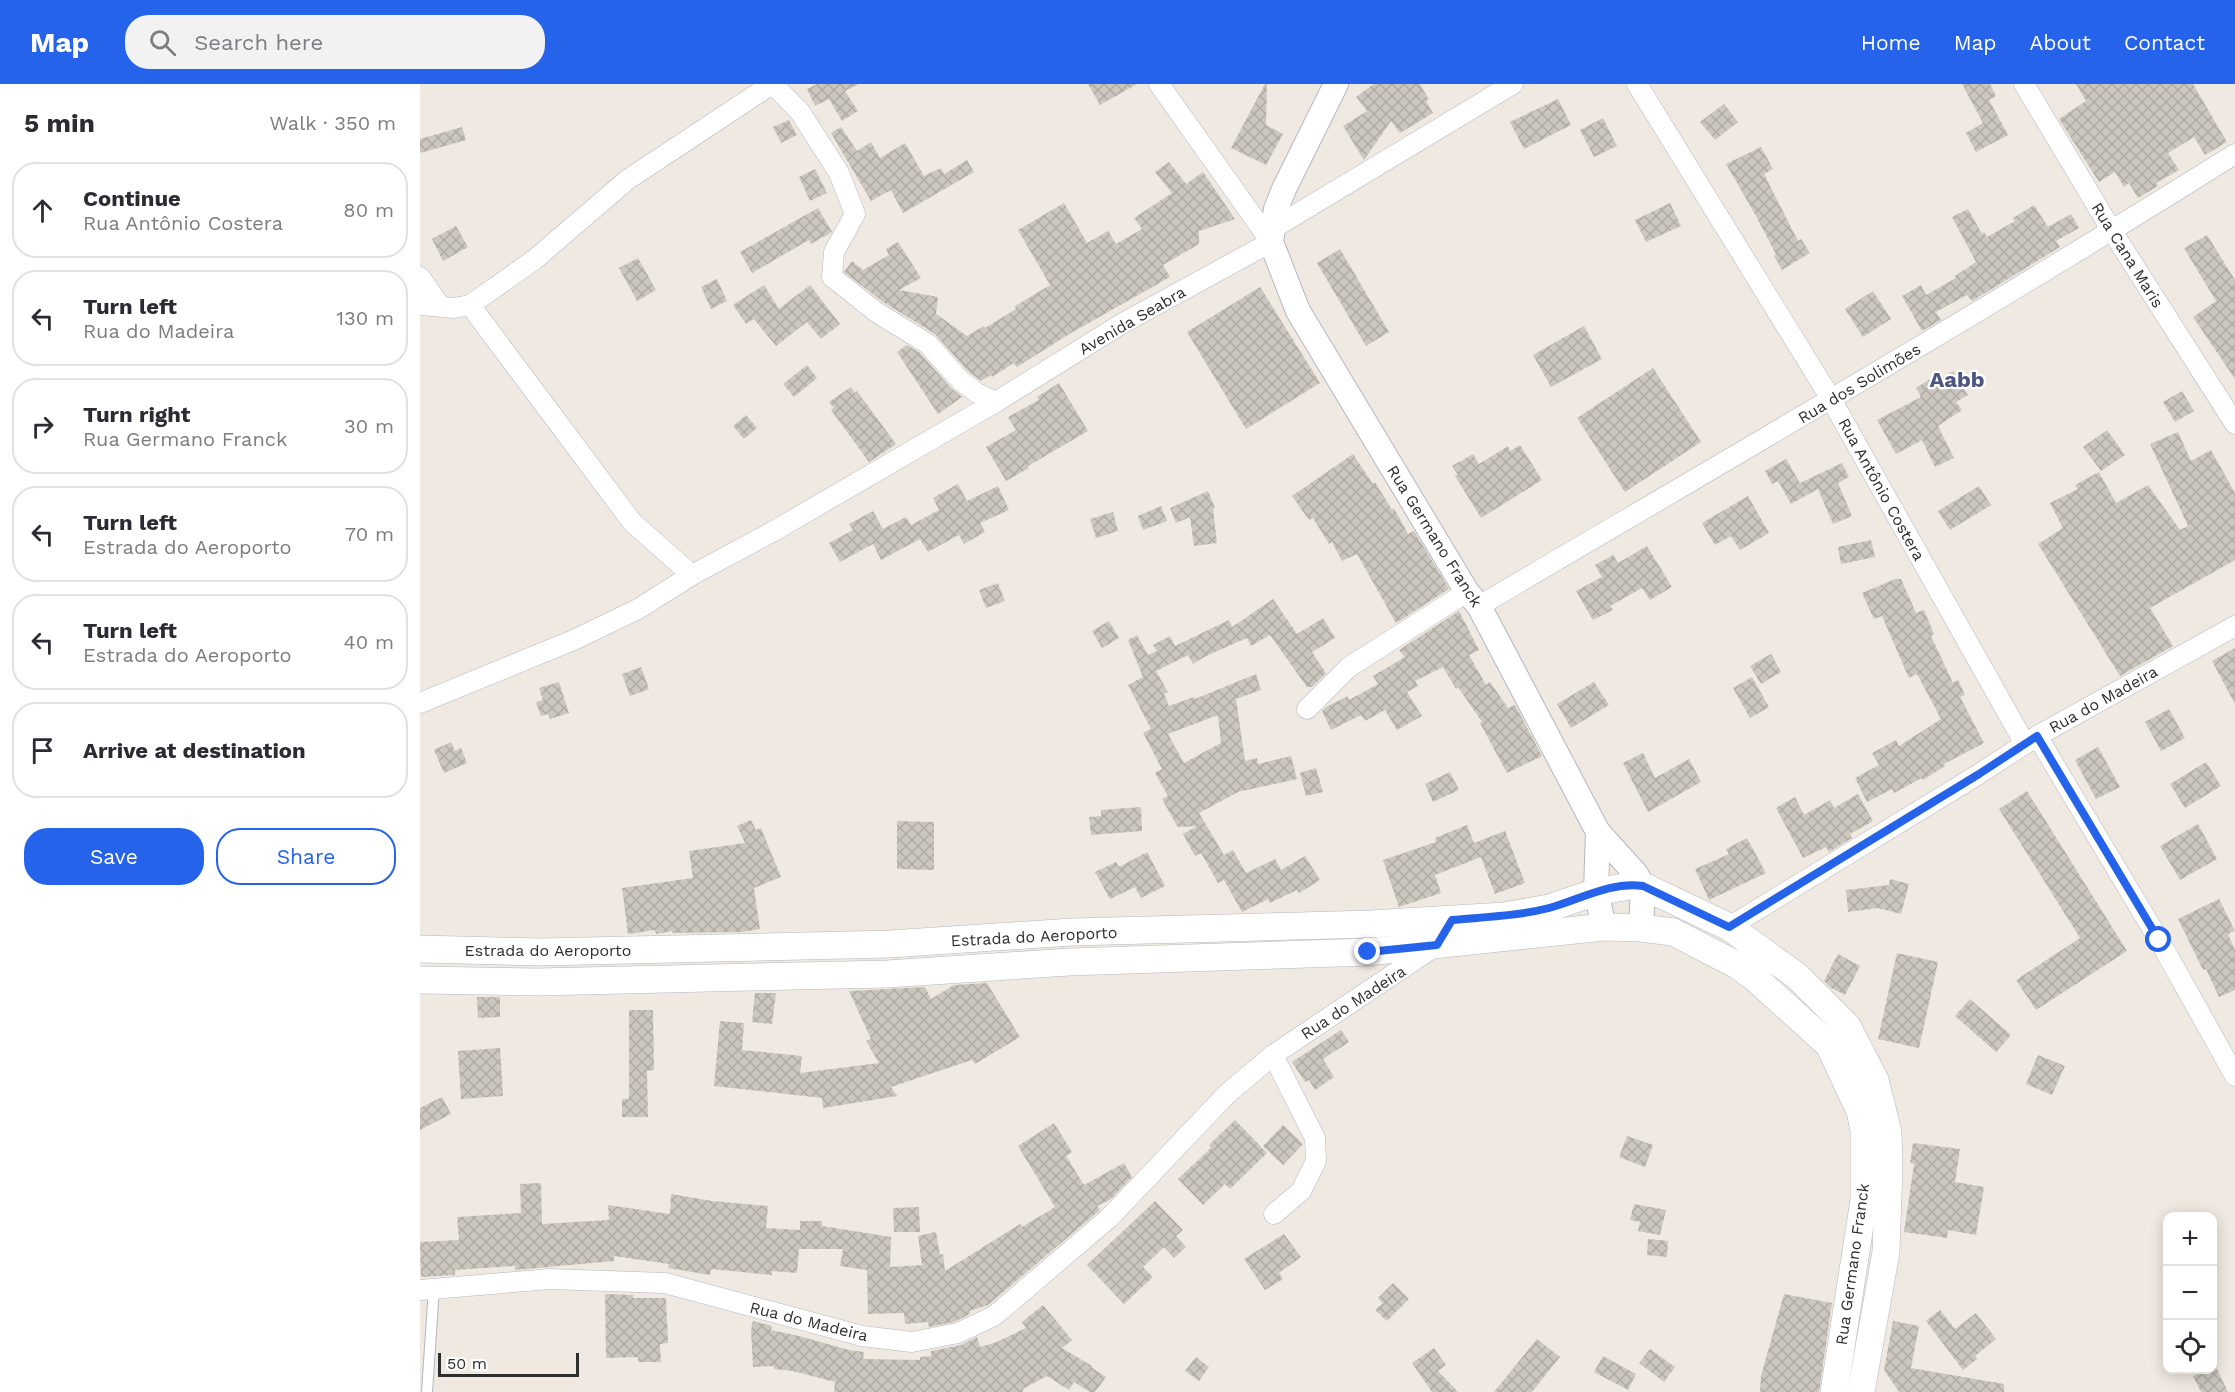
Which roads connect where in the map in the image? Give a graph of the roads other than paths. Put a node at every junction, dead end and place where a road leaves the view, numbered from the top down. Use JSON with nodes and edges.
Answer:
{"nodes":[{"id":1,"x":773,"y":84,"type":"edge"},
{"id":2,"x":1159,"y":84,"type":"edge"},
{"id":3,"x":1335,"y":84,"type":"edge"},
{"id":4,"x":1513,"y":84,"type":"edge"},
{"id":5,"x":1637,"y":84,"type":"edge"},
{"id":6,"x":2024,"y":84,"type":"edge"},
{"id":7,"x":2235,"y":154,"type":"edge"},
{"id":8,"x":2112,"y":231,"type":"junction"},
{"id":9,"x":1271,"y":236,"type":"junction"},
{"id":10,"x":420,"y":277,"type":"edge"},
{"id":11,"x":420,"y":305,"type":"edge"},
{"id":12,"x":470,"y":305,"type":"junction"},
{"id":13,"x":440,"y":306,"type":"junction"},
{"id":14,"x":1832,"y":399,"type":"junction"},
{"id":15,"x":996,"y":402,"type":"junction"},
{"id":16,"x":2235,"y":424,"type":"edge"},
{"id":17,"x":692,"y":574,"type":"junction"},
{"id":18,"x":1473,"y":599,"type":"junction"},
{"id":19,"x":2235,"y":626,"type":"edge"},
{"id":20,"x":420,"y":703,"type":"edge"},
{"id":21,"x":1307,"y":709,"type":"dead end"},
{"id":22,"x":2031,"y":740,"type":"junction"},
{"id":23,"x":1598,"y":832,"type":"junction"},
{"id":24,"x":1643,"y":886,"type":"junction"},
{"id":25,"x":1596,"y":892,"type":"junction"},
{"id":26,"x":1452,"y":920,"type":"junction"},
{"id":27,"x":1503,"y":926,"type":"junction"},
{"id":28,"x":1604,"y":927,"type":"junction"},
{"id":29,"x":1729,"y":927,"type":"junction"},
{"id":30,"x":1641,"y":928,"type":"junction"},
{"id":31,"x":1437,"y":945,"type":"junction"},
{"id":32,"x":420,"y":949,"type":"edge"},
{"id":33,"x":420,"y":980,"type":"edge"},
{"id":34,"x":1273,"y":1054,"type":"junction"},
{"id":35,"x":2235,"y":1076,"type":"edge"},
{"id":36,"x":1274,"y":1214,"type":"dead end"},
{"id":37,"x":427,"y":1289,"type":"edge"},
{"id":38,"x":1863,"y":1297,"type":"junction"},
{"id":39,"x":427,"y":1392,"type":"edge"},
{"id":40,"x":1834,"y":1392,"type":"edge"},
{"id":41,"x":1862,"y":1392,"type":"edge"}],
"edges":[{"from":1,"to":12,"type":"street"},
{"from":1,"to":15,"type":"street"},
{"from":2,"to":9,"type":"street","name":"Rua Germano Franck"},
{"from":3,"to":9,"type":"street"},
{"from":4,"to":9,"type":"street","name":"Avenida Seabra"},
{"from":5,"to":14,"type":"street","name":"Rua Antônio Costera"},
{"from":6,"to":8,"type":"street","name":"Rua Cana Maris"},
{"from":7,"to":8,"type":"street","name":"Rua dos Solimões"},
{"from":8,"to":14,"type":"street","name":"Rua dos Solimões"},
{"from":8,"to":16,"type":"street","name":"Rua Cana Maris"},
{"from":9,"to":15,"type":"street","name":"Avenida Seabra"},
{"from":9,"to":18,"type":"street","name":"Rua Germano Franck"},
{"from":10,"to":13,"type":"street"},
{"from":11,"to":13,"type":"street"},
{"from":12,"to":13,"type":"street"},
{"from":12,"to":17,"type":"street"},
{"from":14,"to":18,"type":"street","name":"Rua dos Solimões"},
{"from":14,"to":22,"type":"street","name":"Rua Antônio Costera"},
{"from":15,"to":17,"type":"street","name":"Avenida Seabra"},
{"from":17,"to":20,"type":"street","name":"Avenida Seabra"},
{"from":18,"to":21,"type":"street","name":"Rua dos Solimões"},
{"from":18,"to":23,"type":"street","name":"Rua Germano Franck"},
{"from":19,"to":22,"type":"street","name":"Rua do Madeira"},
{"from":22,"to":29,"type":"street","name":"Rua do Madeira"},
{"from":22,"to":35,"type":"street","name":"Rua Antônio Costera"},
{"from":23,"to":24,"type":"street","name":"Rua Germano Franck"},
{"from":23,"to":25,"type":"street","name":"Rua Germano Franck"},
{"from":24,"to":25,"type":"main road","name":"Estrada do Aeroporto"},
{"from":24,"to":29,"type":"main road","name":"Rua Germano Franck"},
{"from":24,"to":30,"type":"street"},
{"from":25,"to":27,"type":"main road","name":"Estrada do Aeroporto"},
{"from":25,"to":28,"type":"street","name":"Rua Germano Franck"},
{"from":26,"to":27,"type":"main road","name":"Estrada do Aeroporto"},
{"from":26,"to":31,"type":"street","name":"Rua do Madeira"},
{"from":26,"to":32,"type":"main road","name":"Estrada do Aeroporto"},
{"from":27,"to":28,"type":"main road","name":"Estrada do Aeroporto"},
{"from":27,"to":31,"type":"main road","name":"Estrada do Aeroporto"},
{"from":28,"to":30,"type":"main road","name":"Rua Germano Franck"},
{"from":29,"to":38,"type":"main road","name":"Rua Germano Franck"},
{"from":30,"to":38,"type":"main road","name":"Rua Germano Franck"},
{"from":31,"to":33,"type":"main road","name":"Estrada do Aeroporto"},
{"from":31,"to":34,"type":"street","name":"Rua do Madeira"},
{"from":34,"to":36,"type":"street"},
{"from":34,"to":37,"type":"street","name":"Rua do Madeira"},
{"from":37,"to":39,"type":"lane"},
{"from":38,"to":40,"type":"main road","name":"Rua Germano Franck"},
{"from":38,"to":41,"type":"main road","name":"Rua Germano Franck"}]}
